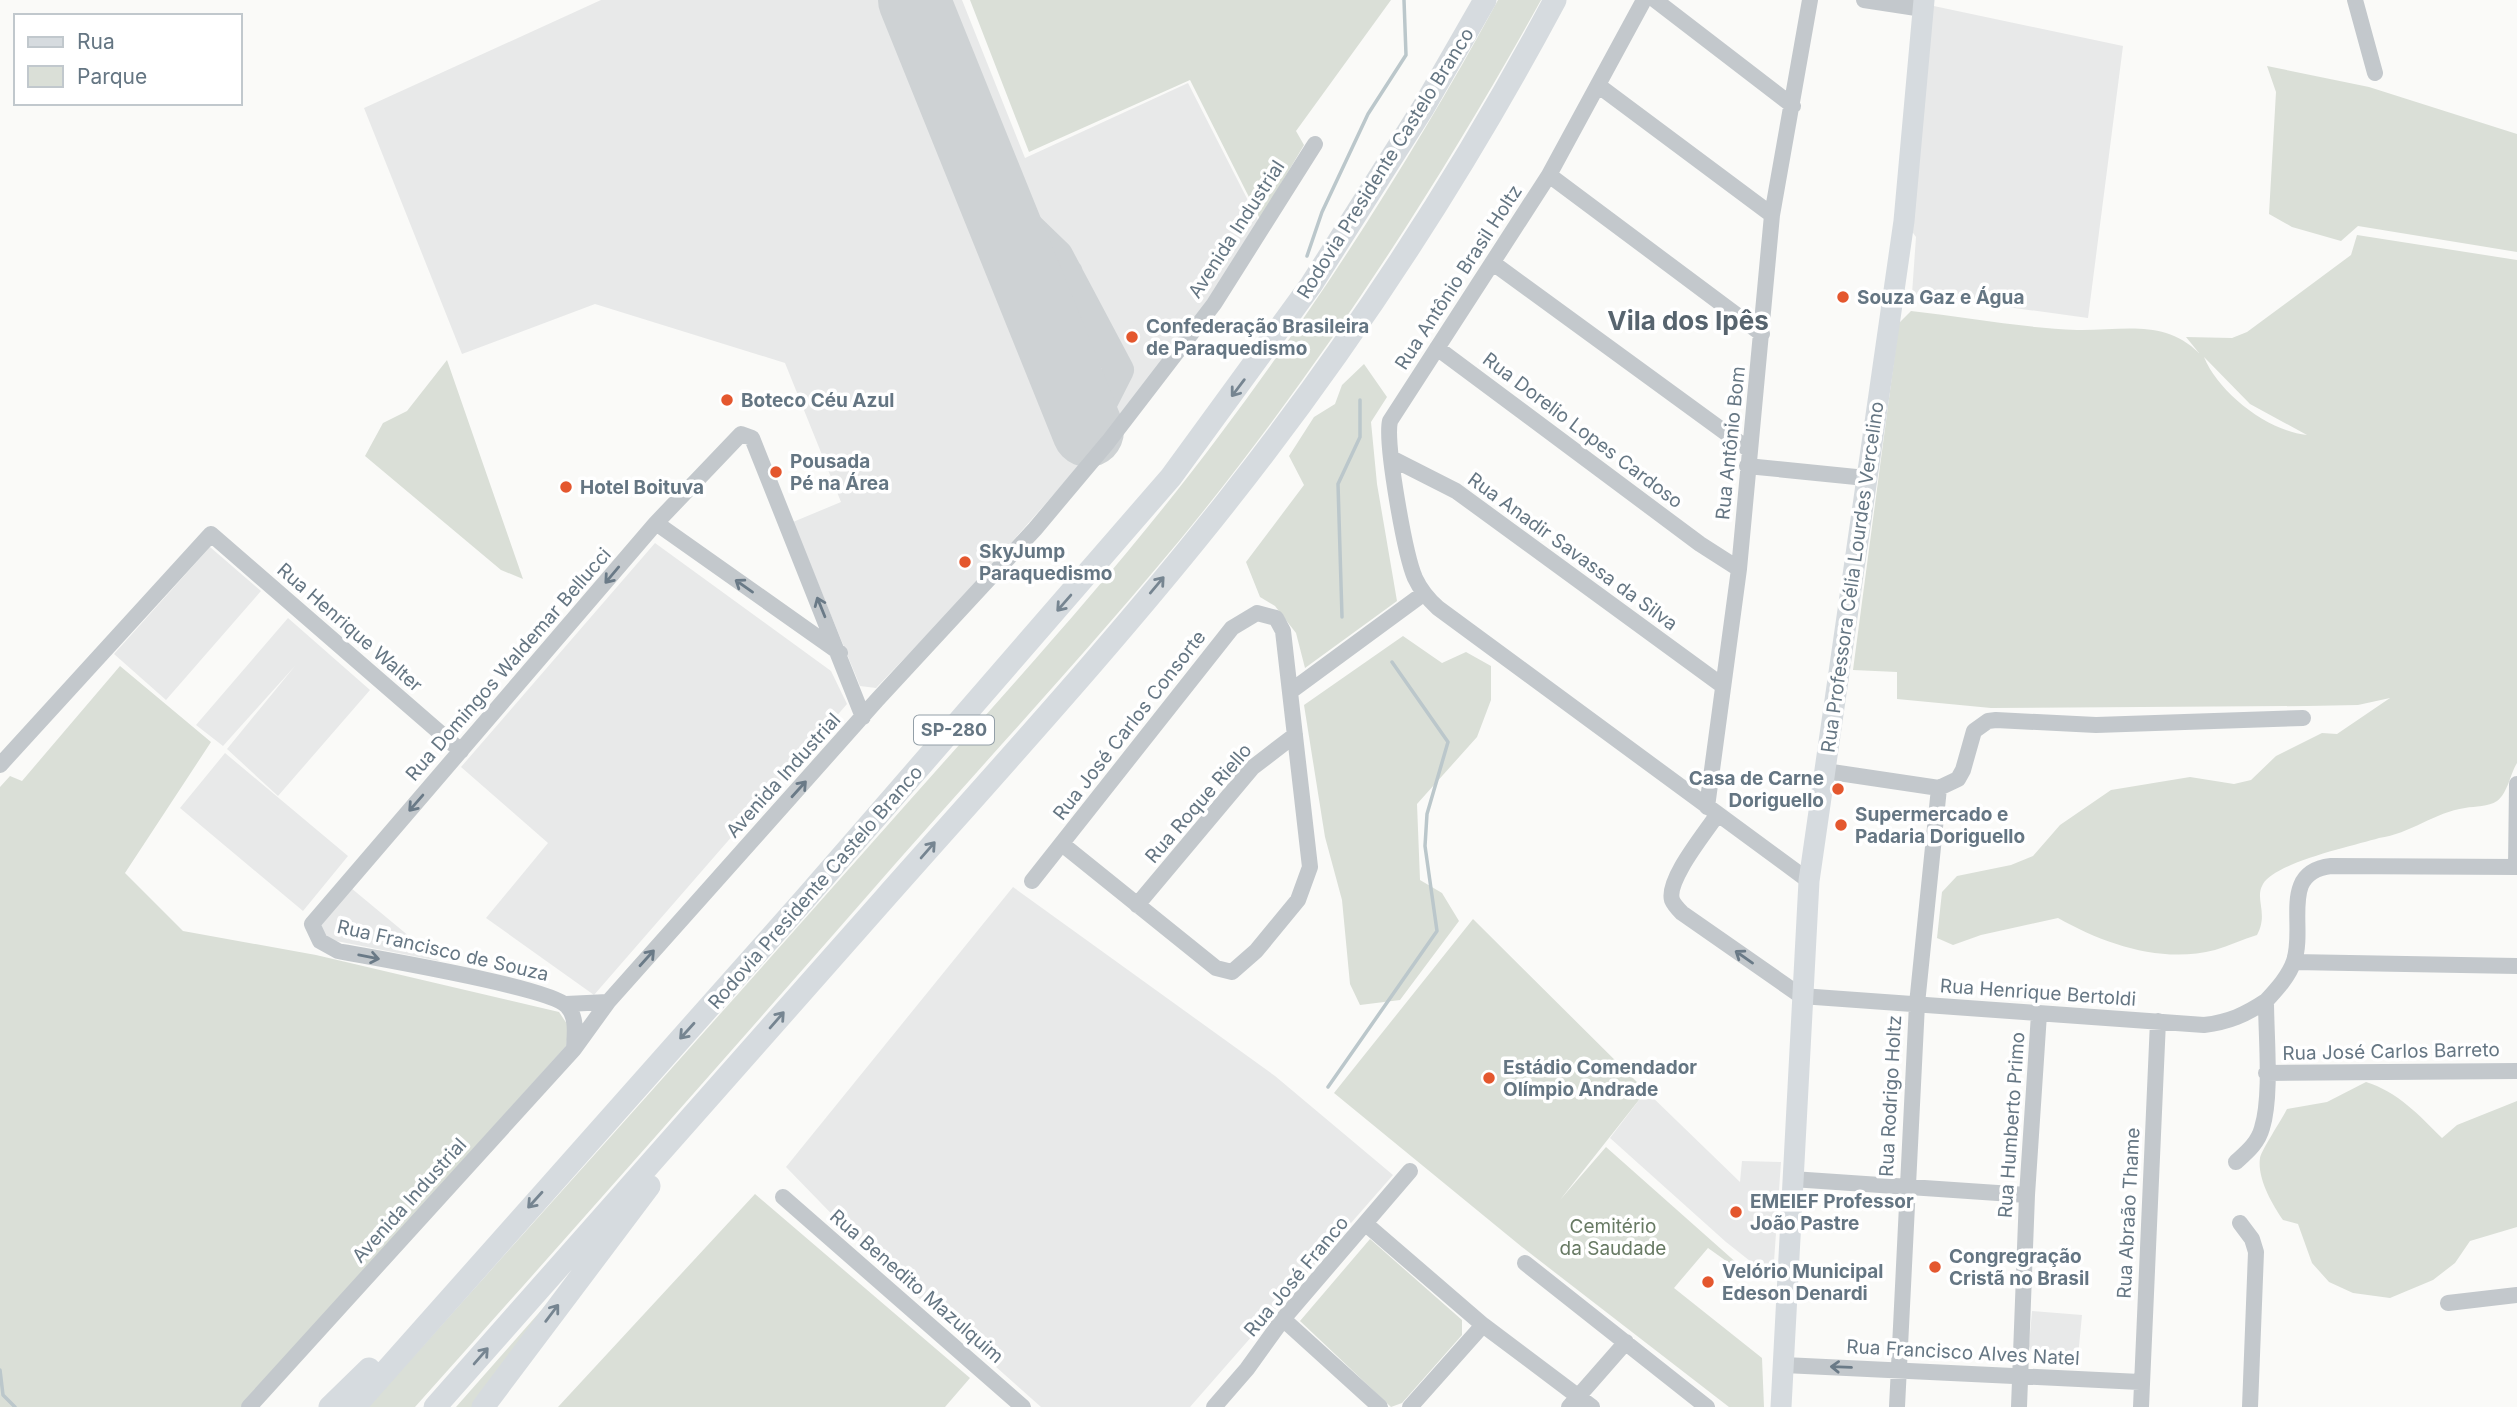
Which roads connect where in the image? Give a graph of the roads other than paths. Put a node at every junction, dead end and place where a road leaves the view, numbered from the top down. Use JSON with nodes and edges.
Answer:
{"nodes":[{"id":1,"x":1485,"y":0,"type":"edge"},
{"id":2,"x":1555,"y":0,"type":"edge"},
{"id":3,"x":1644,"y":0,"type":"edge"},
{"id":4,"x":1655,"y":0,"type":"edge"},
{"id":5,"x":1810,"y":0,"type":"edge"},
{"id":6,"x":1864,"y":0,"type":"edge"},
{"id":7,"x":2355,"y":0,"type":"edge"},
{"id":8,"x":1923,"y":4,"type":"edge"},
{"id":9,"x":2375,"y":73,"type":"dead end"},
{"id":10,"x":1599,"y":86,"type":"junction"},
{"id":11,"x":1793,"y":106,"type":"junction"},
{"id":12,"x":1315,"y":144,"type":"dead end"},
{"id":13,"x":1549,"y":175,"type":"junction"},
{"id":14,"x":1772,"y":215,"type":"junction"},
{"id":15,"x":1493,"y":263,"type":"junction"},
{"id":16,"x":1762,"y":334,"type":"junction"},
{"id":17,"x":1437,"y":348,"type":"junction"},
{"id":18,"x":1748,"y":449,"type":"junction"},
{"id":19,"x":1393,"y":459,"type":"junction"},
{"id":20,"x":1747,"y":466,"type":"junction"},
{"id":21,"x":1866,"y":478,"type":"junction"},
{"id":22,"x":656,"y":523,"type":"junction"},
{"id":23,"x":1739,"y":569,"type":"junction"},
{"id":24,"x":1423,"y":594,"type":"junction"},
{"id":25,"x":840,"y":653,"type":"junction"},
{"id":26,"x":1723,"y":686,"type":"junction"},
{"id":27,"x":1291,"y":691,"type":"junction"},
{"id":28,"x":863,"y":717,"type":"junction"},
{"id":29,"x":2303,"y":718,"type":"dead end"},
{"id":30,"x":1295,"y":735,"type":"junction"},
{"id":31,"x":461,"y":751,"type":"junction"},
{"id":32,"x":0,"y":765,"type":"edge"},
{"id":33,"x":1825,"y":771,"type":"junction"},
{"id":34,"x":2517,"y":784,"type":"edge"},
{"id":35,"x":1939,"y":788,"type":"junction"},
{"id":36,"x":1712,"y":811,"type":"junction"},
{"id":37,"x":1062,"y":844,"type":"junction"},
{"id":38,"x":2516,"y":867,"type":"edge"},
{"id":39,"x":1032,"y":881,"type":"dead end"},
{"id":40,"x":1809,"y":881,"type":"junction"},
{"id":41,"x":1137,"y":905,"type":"junction"},
{"id":42,"x":312,"y":927,"type":"joint"},
{"id":43,"x":2294,"y":962,"type":"junction"},
{"id":44,"x":2517,"y":966,"type":"edge"},
{"id":45,"x":1801,"y":996,"type":"junction"},
{"id":46,"x":2266,"y":1001,"type":"junction"},
{"id":47,"x":608,"y":1002,"type":"junction"},
{"id":48,"x":566,"y":1004,"type":"junction"},
{"id":49,"x":1916,"y":1004,"type":"junction"},
{"id":50,"x":2039,"y":1014,"type":"junction"},
{"id":51,"x":2158,"y":1021,"type":"junction"},
{"id":52,"x":573,"y":1049,"type":"junction"},
{"id":53,"x":738,"y":1064,"type":"junction"},
{"id":54,"x":2517,"y":1071,"type":"edge"},
{"id":55,"x":2266,"y":1073,"type":"junction"},
{"id":56,"x":2236,"y":1162,"type":"dead end"},
{"id":57,"x":1410,"y":1171,"type":"dead end"},
{"id":58,"x":1792,"y":1179,"type":"junction"},
{"id":59,"x":1906,"y":1186,"type":"junction"},
{"id":60,"x":2027,"y":1195,"type":"junction"},
{"id":61,"x":783,"y":1197,"type":"dead end"},
{"id":62,"x":2240,"y":1223,"type":"dead end"},
{"id":63,"x":1367,"y":1225,"type":"junction"},
{"id":64,"x":1525,"y":1264,"type":"dead end"},
{"id":65,"x":477,"y":1265,"type":"junction"},
{"id":66,"x":2517,"y":1295,"type":"edge"},
{"id":67,"x":2448,"y":1303,"type":"dead end"},
{"id":68,"x":1283,"y":1319,"type":"junction"},
{"id":69,"x":1483,"y":1325,"type":"junction"},
{"id":70,"x":1626,"y":1342,"type":"junction"},
{"id":71,"x":1784,"y":1365,"type":"junction"},
{"id":72,"x":1899,"y":1370,"type":"junction"},
{"id":73,"x":2020,"y":1376,"type":"junction"},
{"id":74,"x":2140,"y":1381,"type":"junction"},
{"id":75,"x":1574,"y":1402,"type":"edge"},
{"id":76,"x":249,"y":1407,"type":"edge"},
{"id":77,"x":330,"y":1407,"type":"edge"},
{"id":78,"x":354,"y":1407,"type":"edge"},
{"id":79,"x":435,"y":1407,"type":"edge"},
{"id":80,"x":482,"y":1407,"type":"edge"},
{"id":81,"x":1023,"y":1407,"type":"edge"},
{"id":82,"x":1214,"y":1407,"type":"edge"},
{"id":83,"x":1380,"y":1407,"type":"edge"},
{"id":84,"x":1410,"y":1407,"type":"edge"},
{"id":85,"x":1592,"y":1407,"type":"edge"},
{"id":86,"x":1707,"y":1407,"type":"edge"},
{"id":87,"x":1781,"y":1407,"type":"edge"},
{"id":88,"x":1897,"y":1407,"type":"edge"},
{"id":89,"x":2019,"y":1407,"type":"edge"},
{"id":90,"x":2141,"y":1407,"type":"edge"},
{"id":91,"x":2250,"y":1407,"type":"edge"}],
"edges":[{"from":1,"to":65,"type":"highway","name":"Rodovia Presidente Castelo Branco","number":"SP-280","one_way":true},
{"from":53,"to":2,"type":"highway","number":"SP-280","one_way":true},
{"from":3,"to":10,"type":"street","name":"Rua Antônio Brasil Holtz"},
{"from":4,"to":11,"type":"street"},
{"from":5,"to":11,"type":"street","name":"Rua Antônio Bom"},
{"from":6,"to":8,"type":"street"},
{"from":7,"to":9,"type":"street"},
{"from":8,"to":21,"type":"main road","name":"Rua Professora Célia Lourdes Vercelino"},
{"from":10,"to":13,"type":"street","name":"Rua Antônio Brasil Holtz"},
{"from":10,"to":14,"type":"street"},
{"from":11,"to":14,"type":"street","name":"Rua Antônio Bom"},
{"from":12,"to":28,"type":"street","name":"Avenida Industrial"},
{"from":13,"to":15,"type":"street","name":"Rua Antônio Brasil Holtz"},
{"from":13,"to":16,"type":"street"},
{"from":14,"to":16,"type":"street","name":"Rua Antônio Bom"},
{"from":15,"to":17,"type":"street","name":"Rua Antônio Brasil Holtz"},
{"from":15,"to":18,"type":"street"},
{"from":16,"to":18,"type":"street","name":"Rua Antônio Bom"},
{"from":17,"to":19,"type":"street","name":"Rua Antônio Brasil Holtz"},
{"from":17,"to":23,"type":"street","name":"Rua Dorelio Lopes Cardoso"},
{"from":18,"to":20,"type":"street","name":"Rua Antônio Bom"},
{"from":19,"to":24,"type":"street","name":"Rua Antônio Brasil Holtz"},
{"from":19,"to":26,"type":"street","name":"Rua Anadir Savassa da Silva"},
{"from":20,"to":21,"type":"street"},
{"from":20,"to":23,"type":"street","name":"Rua Antônio Bom"},
{"from":21,"to":33,"type":"main road","name":"Rua Professora Célia Lourdes Vercelino"},
{"from":25,"to":22,"type":"street","one_way":true},
{"from":25,"to":22,"type":"street","name":"Rua Domingos Waldemar Bellucci","one_way":true},
{"from":22,"to":31,"type":"street","name":"Rua Domingos Waldemar Bellucci","one_way":true},
{"from":23,"to":26,"type":"street","name":"Rua Antônio Bom"},
{"from":24,"to":27,"type":"street"},
{"from":24,"to":36,"type":"street"},
{"from":25,"to":28,"type":"street"},
{"from":26,"to":36,"type":"street","name":"Rua Antônio Bom"},
{"from":27,"to":30,"type":"street"},
{"from":27,"to":37,"type":"street","name":"Rua José Carlos Consorte"},
{"from":47,"to":28,"type":"street","name":"Avenida Industrial","one_way":true},
{"from":29,"to":35,"type":"street"},
{"from":30,"to":41,"type":"street","name":"Rua Roque Riello"},
{"from":30,"to":41,"type":"street"},
{"from":31,"to":32,"type":"street","name":"Rua Henrique Walter"},
{"from":31,"to":42,"type":"street","name":"Rua Domingos Waldemar Bellucci","one_way":true},
{"from":33,"to":35,"type":"street"},
{"from":33,"to":40,"type":"main road","name":"Rua Professora Célia Lourdes Vercelino"},
{"from":34,"to":38,"type":"street"},
{"from":35,"to":49,"type":"street","name":"Rua Rodrigo Holtz"},
{"from":36,"to":40,"type":"street"},
{"from":45,"to":36,"type":"street","one_way":true},
{"from":37,"to":39,"type":"street","name":"Rua José Carlos Consorte"},
{"from":37,"to":41,"type":"street"},
{"from":38,"to":43,"type":"street"},
{"from":40,"to":45,"type":"main road","name":"Rua Professora Célia Lourdes Vercelino"},
{"from":42,"to":48,"type":"street","name":"Rua Francisco de Souza","one_way":true},
{"from":43,"to":44,"type":"street"},
{"from":43,"to":46,"type":"street"},
{"from":45,"to":49,"type":"street","name":"Rua Henrique Bertoldi"},
{"from":45,"to":58,"type":"main road","name":"Rua Professora Célia Lourdes Vercelino"},
{"from":46,"to":51,"type":"street","name":"Rua Henrique Bertoldi"},
{"from":46,"to":55,"type":"street"},
{"from":47,"to":48,"type":"street"},
{"from":47,"to":52,"type":"street","name":"Avenida Industrial"},
{"from":48,"to":52,"type":"street","name":"Rua Francisco de Souza"},
{"from":49,"to":50,"type":"street","name":"Rua Henrique Bertoldi"},
{"from":49,"to":59,"type":"street","name":"Rua Rodrigo Holtz"},
{"from":50,"to":51,"type":"street","name":"Rua Henrique Bertoldi"},
{"from":50,"to":60,"type":"street","name":"Rua Humberto Primo"},
{"from":51,"to":74,"type":"street","name":"Rua Abraão Thame"},
{"from":52,"to":76,"type":"street","name":"Avenida Industrial"},
{"from":79,"to":53,"type":"highway","number":"SP-280","one_way":true},
{"from":80,"to":53,"type":"highway","one_way":true},
{"from":54,"to":55,"type":"street","name":"Rua José Carlos Barreto"},
{"from":55,"to":56,"type":"street"},
{"from":57,"to":63,"type":"street","name":"Rua José Franco"},
{"from":58,"to":59,"type":"street"},
{"from":58,"to":71,"type":"main road","name":"Rua Professora Célia Lourdes Vercelino"},
{"from":59,"to":60,"type":"street"},
{"from":59,"to":72,"type":"street","name":"Rua Rodrigo Holtz"},
{"from":60,"to":73,"type":"street","name":"Rua Humberto Primo"},
{"from":61,"to":81,"type":"street","name":"Rua Benedito Mazulquim"},
{"from":62,"to":91,"type":"street"},
{"from":63,"to":68,"type":"street","name":"Rua José Franco"},
{"from":63,"to":69,"type":"street"},
{"from":64,"to":70,"type":"street"},
{"from":65,"to":77,"type":"highway"},
{"from":65,"to":78,"type":"highway","name":"Rodovia Presidente Castelo Branco","number":"SP-280"},
{"from":66,"to":67,"type":"street"},
{"from":68,"to":82,"type":"street","name":"Rua José Franco"},
{"from":68,"to":83,"type":"street"},
{"from":69,"to":75,"type":"street"},
{"from":69,"to":84,"type":"street"},
{"from":70,"to":75,"type":"street"},
{"from":70,"to":86,"type":"street"},
{"from":72,"to":71,"type":"street","name":"Rua Francisco Alves Natel","one_way":true},
{"from":71,"to":87,"type":"main road","name":"Rua Professora Célia Lourdes Vercelino"},
{"from":72,"to":73,"type":"street","name":"Rua Francisco Alves Natel"},
{"from":72,"to":88,"type":"street","name":"Rua Rodrigo Holtz"},
{"from":73,"to":74,"type":"street","name":"Rua Francisco Alves Natel"},
{"from":73,"to":89,"type":"street","name":"Rua Humberto Primo"},
{"from":74,"to":90,"type":"street","name":"Rua Abraão Thame"},
{"from":75,"to":85,"type":"street"}]}
